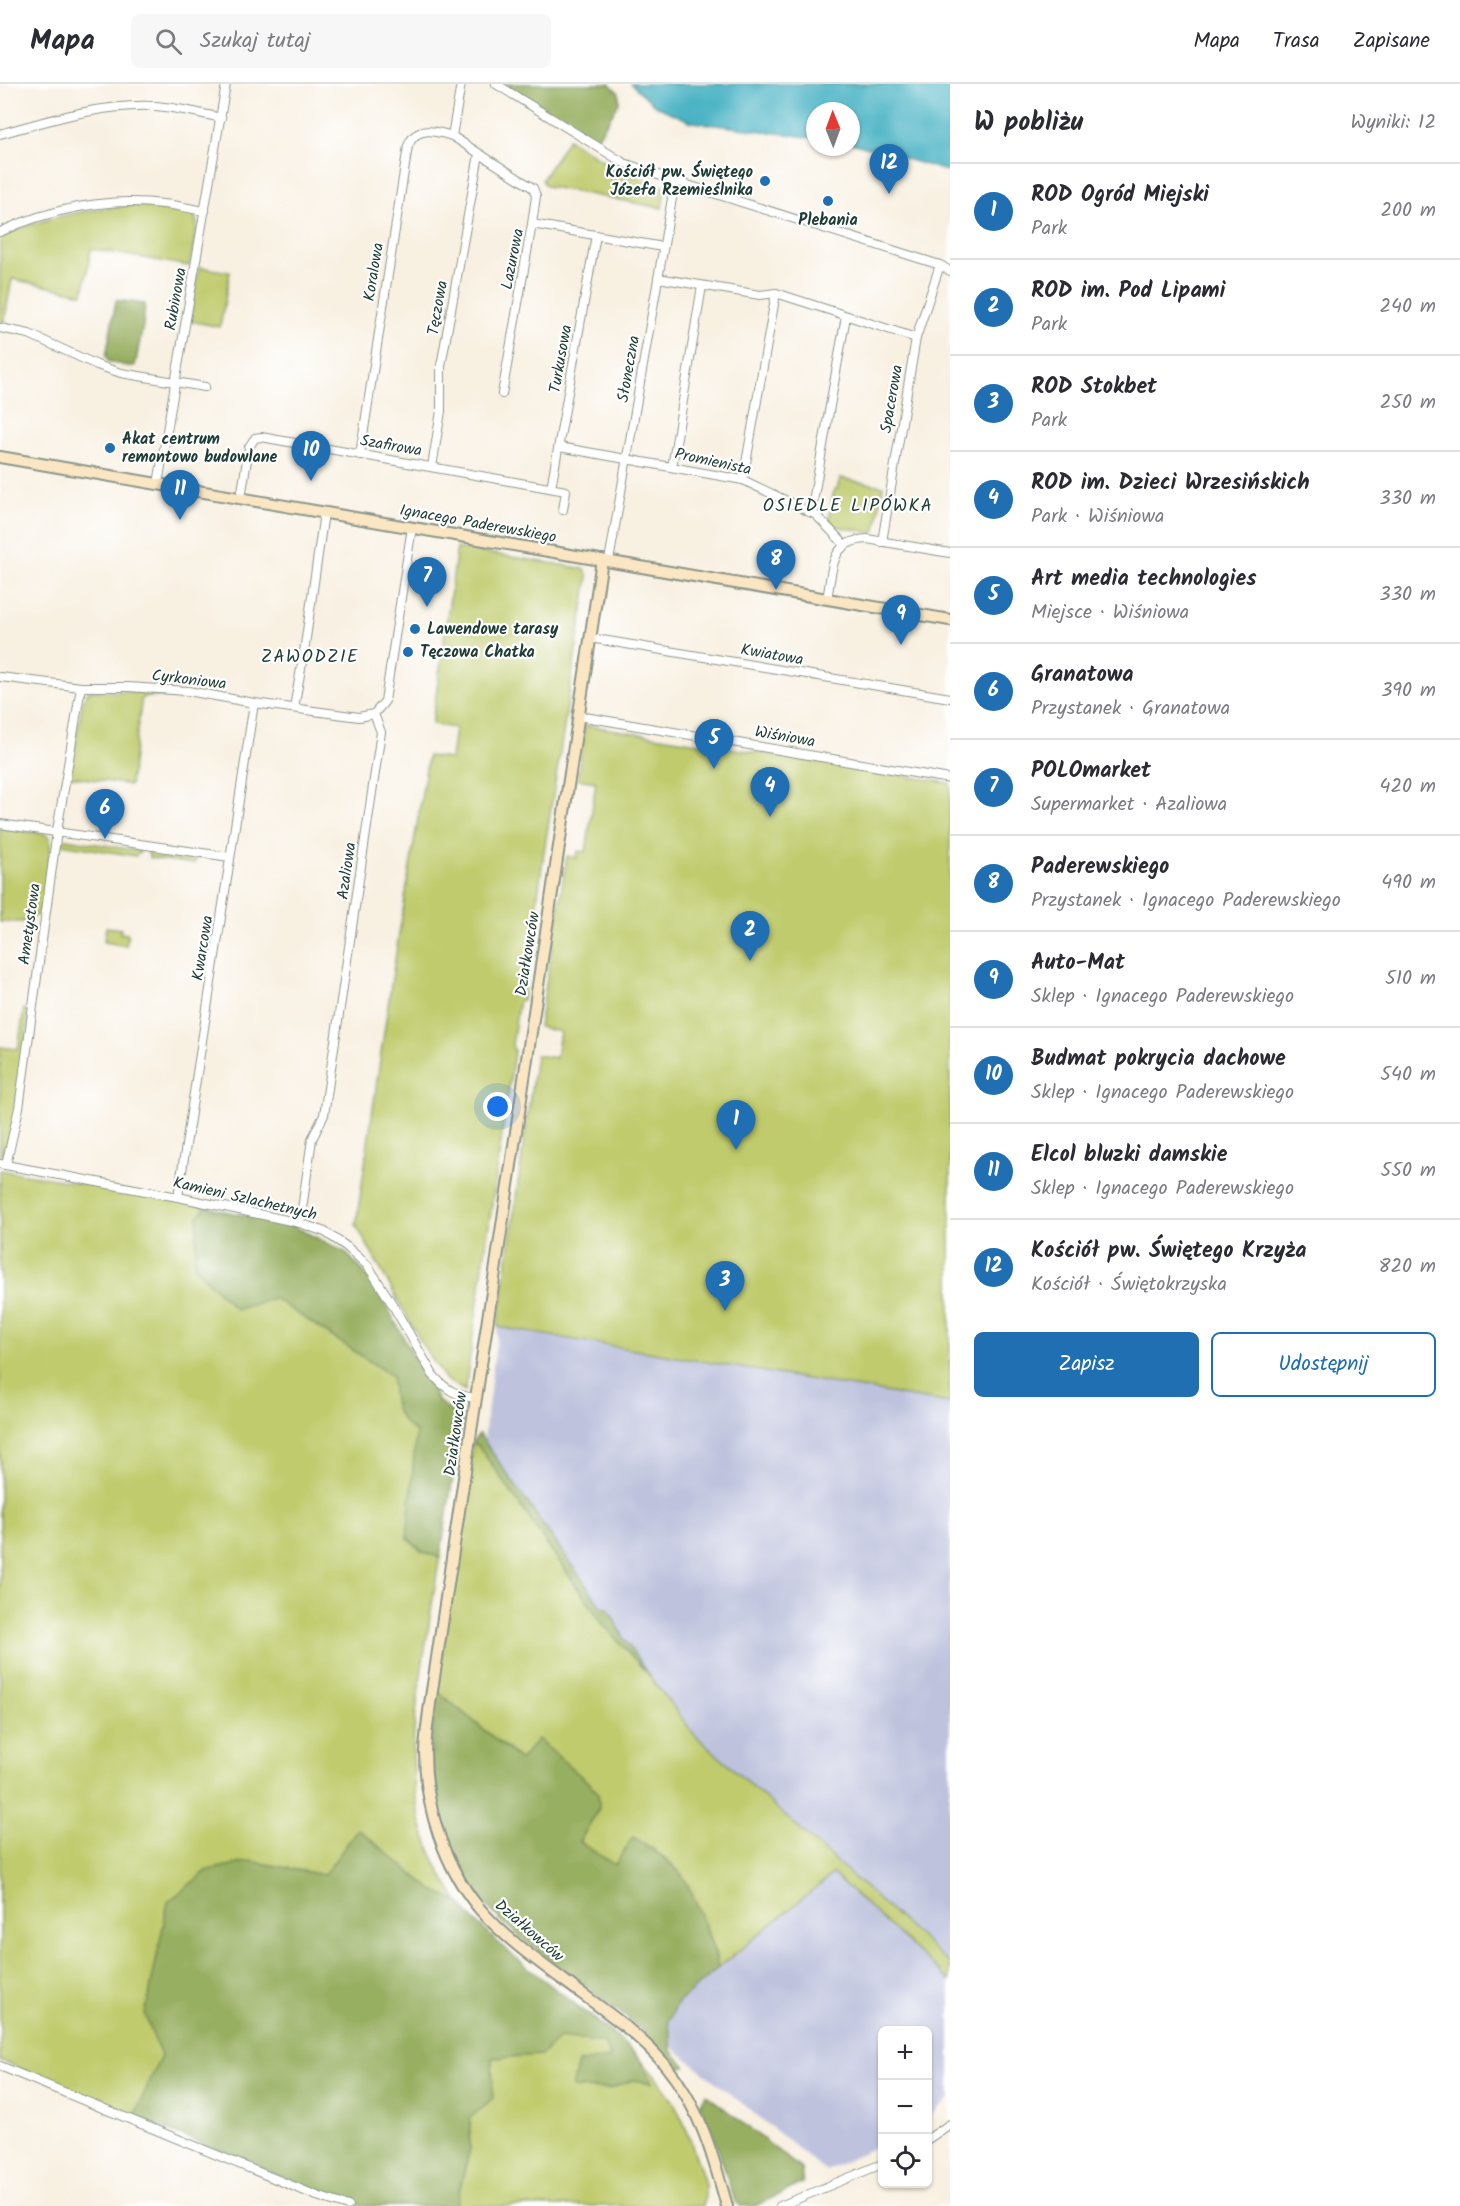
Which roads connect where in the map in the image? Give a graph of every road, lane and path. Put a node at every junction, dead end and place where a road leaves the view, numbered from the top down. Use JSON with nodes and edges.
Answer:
{"nodes":[{"id":1,"x":226,"y":84,"type":"edge"},
{"id":2,"x":461,"y":84,"type":"edge"},
{"id":3,"x":496,"y":84,"type":"edge"},
{"id":4,"x":221,"y":118,"type":"junction"},
{"id":5,"x":0,"y":134,"type":"edge"},
{"id":6,"x":452,"y":136,"type":"junction"},
{"id":7,"x":479,"y":154,"type":"junction"},
{"id":8,"x":675,"y":181,"type":"junction"},
{"id":9,"x":205,"y":211,"type":"junction"},
{"id":10,"x":532,"y":224,"type":"junction"},
{"id":11,"x":0,"y":232,"type":"edge"},
{"id":12,"x":596,"y":235,"type":"junction"},
{"id":13,"x":663,"y":247,"type":"junction"},
{"id":14,"x":940,"y":265,"type":"junction"},
{"id":15,"x":950,"y":271,"type":"edge"},
{"id":16,"x":658,"y":278,"type":"junction"},
{"id":17,"x":702,"y":286,"type":"junction"},
{"id":18,"x":776,"y":293,"type":"junction"},
{"id":19,"x":846,"y":316,"type":"junction"},
{"id":20,"x":0,"y":328,"type":"edge"},
{"id":21,"x":916,"y":338,"type":"junction"},
{"id":22,"x":175,"y":381,"type":"junction"},
{"id":23,"x":205,"y":387,"type":"dead end"},
{"id":24,"x":502,"y":394,"type":"dead end"},
{"id":25,"x":559,"y":447,"type":"junction"},
{"id":26,"x":360,"y":455,"type":"junction"},
{"id":27,"x":0,"y":457,"type":"edge"},
{"id":28,"x":627,"y":458,"type":"junction"},
{"id":29,"x":672,"y":466,"type":"junction"},
{"id":30,"x":432,"y":467,"type":"junction"},
{"id":31,"x":744,"y":480,"type":"junction"},
{"id":32,"x":158,"y":484,"type":"junction"},
{"id":33,"x":551,"y":488,"type":"junction"},
{"id":34,"x":241,"y":498,"type":"junction"},
{"id":35,"x":563,"y":510,"type":"dead end"},
{"id":36,"x":809,"y":512,"type":"junction"},
{"id":37,"x":324,"y":513,"type":"junction"},
{"id":38,"x":412,"y":527,"type":"junction"},
{"id":39,"x":882,"y":542,"type":"junction"},
{"id":40,"x":844,"y":544,"type":"junction"},
{"id":41,"x":950,"y":553,"type":"edge"},
{"id":42,"x":606,"y":561,"type":"junction"},
{"id":43,"x":826,"y":599,"type":"junction"},
{"id":44,"x":950,"y":620,"type":"edge"},
{"id":45,"x":590,"y":638,"type":"junction"},
{"id":46,"x":0,"y":677,"type":"edge"},
{"id":47,"x":81,"y":687,"type":"junction"},
{"id":48,"x":950,"y":698,"type":"edge"},
{"id":49,"x":254,"y":703,"type":"junction"},
{"id":50,"x":294,"y":708,"type":"junction"},
{"id":51,"x":374,"y":714,"type":"junction"},
{"id":52,"x":579,"y":716,"type":"junction"},
{"id":53,"x":950,"y":779,"type":"edge"},
{"id":54,"x":0,"y":824,"type":"edge"},
{"id":55,"x":57,"y":831,"type":"junction"},
{"id":56,"x":230,"y":857,"type":"junction"},
{"id":57,"x":3,"y":1165,"type":"edge"},
{"id":58,"x":178,"y":1197,"type":"junction"},
{"id":59,"x":300,"y":1223,"type":"junction"},
{"id":60,"x":476,"y":1398,"type":"junction"},
{"id":61,"x":0,"y":2066,"type":"edge"},
{"id":62,"x":950,"y":2124,"type":"edge"},
{"id":63,"x":932,"y":2136,"type":"edge"},
{"id":64,"x":878,"y":2166,"type":"edge"},
{"id":65,"x":348,"y":2206,"type":"edge"},
{"id":66,"x":727,"y":2206,"type":"edge"},
{"id":67,"x":780,"y":2206,"type":"edge"}],
"edges":[{"from":1,"to":4,"type":"street","name":"Rubinowa"},
{"from":2,"to":6,"type":"street"},
{"from":3,"to":8,"type":"street"},
{"from":4,"to":5,"type":"street"},
{"from":4,"to":9,"type":"street","name":"Rubinowa"},
{"from":6,"to":7,"type":"street"},
{"from":6,"to":26,"type":"street","name":"Koralowa"},
{"from":7,"to":10,"type":"street"},
{"from":7,"to":30,"type":"street","name":"Tęczowa"},
{"from":8,"to":13,"type":"street","name":"Słoneczna"},
{"from":8,"to":14,"type":"street"},
{"from":9,"to":11,"type":"street"},
{"from":9,"to":22,"type":"street","name":"Rubinowa"},
{"from":10,"to":12,"type":"street","name":"Lazurowa"},
{"from":10,"to":24,"type":"street","name":"Lazurowa"},
{"from":12,"to":13,"type":"street","name":"Lazurowa"},
{"from":12,"to":25,"type":"street","name":"Turkusowa"},
{"from":13,"to":16,"type":"street","name":"Słoneczna"},
{"from":14,"to":15,"type":"street"},
{"from":14,"to":21,"type":"street","name":"Spacerowa"},
{"from":16,"to":17,"type":"street"},
{"from":16,"to":28,"type":"street","name":"Słoneczna"},
{"from":17,"to":18,"type":"street"},
{"from":17,"to":29,"type":"street"},
{"from":18,"to":19,"type":"street"},
{"from":18,"to":31,"type":"street"},
{"from":19,"to":21,"type":"street"},
{"from":19,"to":36,"type":"street"},
{"from":20,"to":22,"type":"street"},
{"from":21,"to":39,"type":"street","name":"Spacerowa"},
{"from":22,"to":23,"type":"street"},
{"from":22,"to":32,"type":"street","name":"Rubinowa"},
{"from":25,"to":28,"type":"street","name":"Promienista"},
{"from":25,"to":33,"type":"street","name":"Turkusowa"},
{"from":26,"to":30,"type":"street","name":"Szafirowa"},
{"from":26,"to":34,"type":"street","name":"Szafirowa"},
{"from":27,"to":32,"type":"street","name":"Ignacego Paderewskiego"},
{"from":28,"to":29,"type":"street","name":"Promienista"},
{"from":28,"to":42,"type":"street","name":"Słoneczna"},
{"from":29,"to":31,"type":"street","name":"Promienista"},
{"from":30,"to":33,"type":"street","name":"Szafirowa"},
{"from":31,"to":36,"type":"street","name":"Promienista"},
{"from":32,"to":34,"type":"street","name":"Ignacego Paderewskiego"},
{"from":33,"to":35,"type":"street"},
{"from":34,"to":37,"type":"street","name":"Ignacego Paderewskiego"},
{"from":36,"to":40,"type":"street","name":"Promienista"},
{"from":37,"to":38,"type":"street","name":"Ignacego Paderewskiego"},
{"from":37,"to":50,"type":"street"},
{"from":38,"to":42,"type":"street","name":"Ignacego Paderewskiego"},
{"from":38,"to":51,"type":"street"},
{"from":39,"to":40,"type":"street"},
{"from":39,"to":41,"type":"street"},
{"from":40,"to":43,"type":"street"},
{"from":42,"to":43,"type":"street","name":"Ignacego Paderewskiego"},
{"from":42,"to":45,"type":"street","name":"Działkowców"},
{"from":43,"to":44,"type":"street","name":"Ignacego Paderewskiego"},
{"from":45,"to":48,"type":"street","name":"Kwiatowa"},
{"from":45,"to":52,"type":"street","name":"Działkowców"},
{"from":46,"to":47,"type":"street","name":"Cyrkoniowa"},
{"from":47,"to":49,"type":"street","name":"Cyrkoniowa"},
{"from":47,"to":55,"type":"street","name":"Ametystowa"},
{"from":49,"to":50,"type":"street","name":"Cyrkoniowa"},
{"from":49,"to":56,"type":"street","name":"Kwarcowa"},
{"from":50,"to":51,"type":"street","name":"Cyrkoniowa"},
{"from":51,"to":59,"type":"street","name":"Azaliowa"},
{"from":52,"to":53,"type":"street","name":"Wiśniowa"},
{"from":52,"to":60,"type":"street","name":"Działkowców"},
{"from":54,"to":55,"type":"street"},
{"from":55,"to":56,"type":"street"},
{"from":55,"to":57,"type":"street","name":"Ametystowa"},
{"from":56,"to":58,"type":"street","name":"Kwarcowa"},
{"from":57,"to":58,"type":"street","name":"Kamieni Szlachetnych"},
{"from":58,"to":59,"type":"street","name":"Kamieni Szlachetnych"},
{"from":59,"to":60,"type":"street","name":"Kamieni Szlachetnych"},
{"from":60,"to":66,"type":"street","name":"Działkowców"},
{"from":61,"to":65,"type":"street"},
{"from":62,"to":63,"type":"street"},
{"from":64,"to":67,"type":"street"}]}
